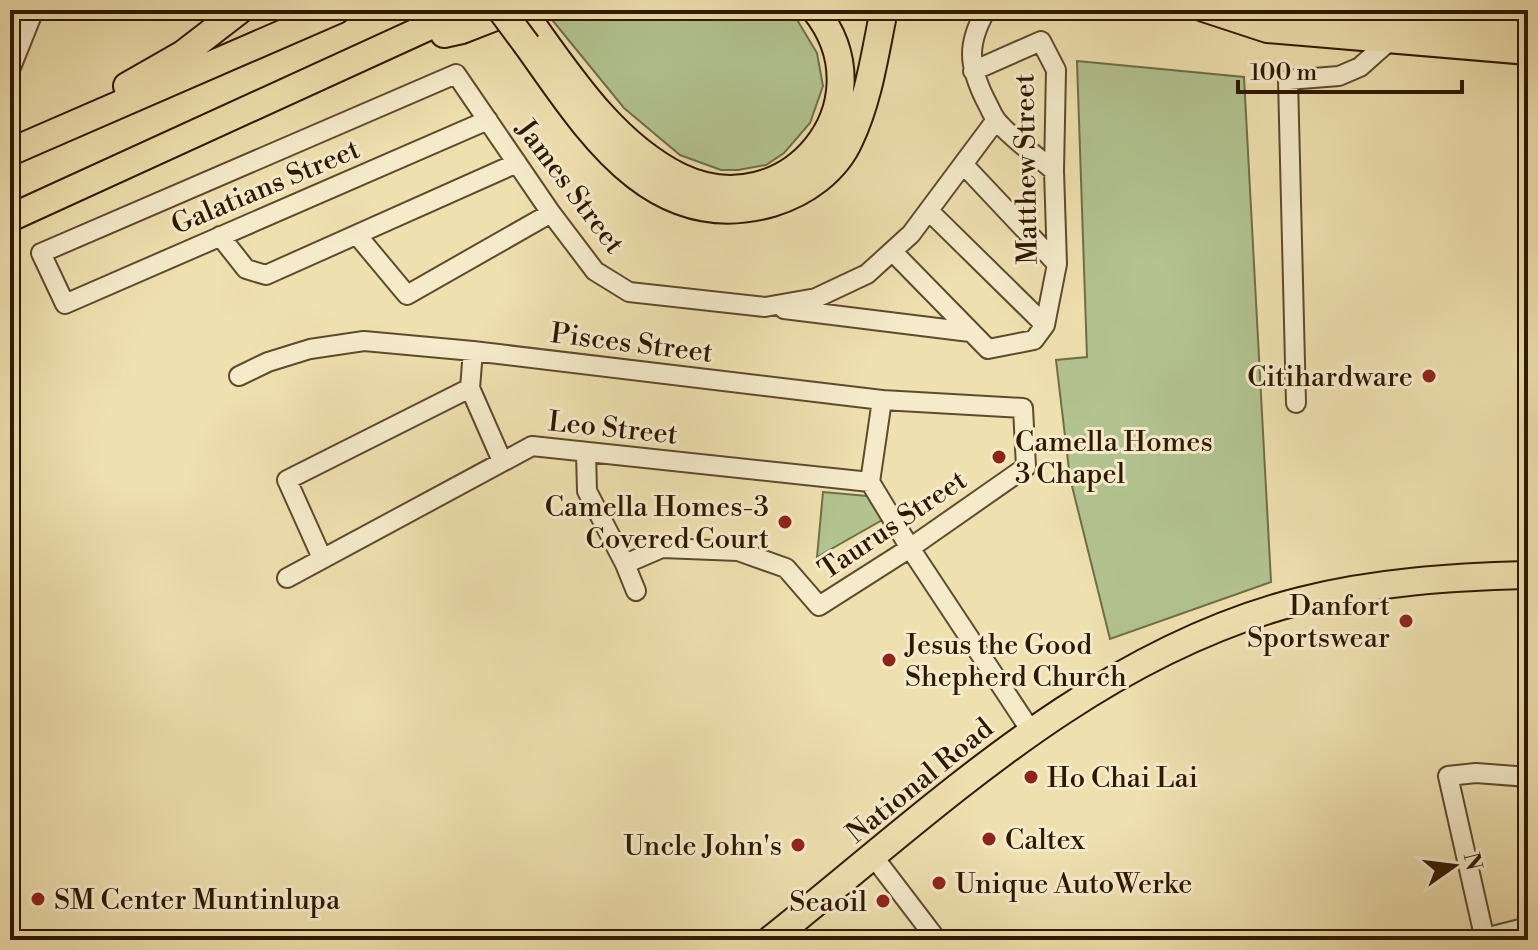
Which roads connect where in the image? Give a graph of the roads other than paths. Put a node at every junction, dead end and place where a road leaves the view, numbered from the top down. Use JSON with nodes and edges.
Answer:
{"nodes":[{"id":1,"x":34,"y":10,"type":"edge"},
{"id":2,"x":240,"y":10,"type":"edge"},
{"id":3,"x":337,"y":10,"type":"edge"},
{"id":4,"x":465,"y":10,"type":"edge"},
{"id":5,"x":501,"y":10,"type":"edge"},
{"id":6,"x":513,"y":10,"type":"edge"},
{"id":7,"x":522,"y":10,"type":"edge"},
{"id":8,"x":815,"y":10,"type":"edge"},
{"id":9,"x":829,"y":10,"type":"edge"},
{"id":10,"x":884,"y":10,"type":"edge"},
{"id":11,"x":986,"y":10,"type":"edge"},
{"id":12,"x":1203,"y":10,"type":"edge"},
{"id":13,"x":1277,"y":10,"type":"edge"},
{"id":14,"x":1464,"y":28,"type":"edge"},
{"id":15,"x":1528,"y":33,"type":"edge"},
{"id":16,"x":534,"y":41,"type":"junction"},
{"id":17,"x":1387,"y":43,"type":"junction"},
{"id":18,"x":390,"y":45,"type":"junction"},
{"id":19,"x":1528,"y":53,"type":"edge"},
{"id":20,"x":10,"y":70,"type":"edge"},
{"id":21,"x":973,"y":71,"type":"junction"},
{"id":22,"x":840,"y":73,"type":"junction"},
{"id":23,"x":488,"y":120,"type":"junction"},
{"id":24,"x":996,"y":120,"type":"junction"},
{"id":25,"x":68,"y":127,"type":"junction"},
{"id":26,"x":10,"y":152,"type":"edge"},
{"id":27,"x":517,"y":163,"type":"junction"},
{"id":28,"x":963,"y":164,"type":"junction"},
{"id":29,"x":1054,"y":171,"type":"junction"},
{"id":30,"x":929,"y":211,"type":"junction"},
{"id":31,"x":551,"y":213,"type":"junction"},
{"id":32,"x":10,"y":218,"type":"edge"},
{"id":33,"x":357,"y":235,"type":"junction"},
{"id":34,"x":220,"y":236,"type":"junction"},
{"id":35,"x":893,"y":252,"type":"junction"},
{"id":36,"x":1057,"y":264,"type":"junction"},
{"id":37,"x":65,"y":304,"type":"joint"},
{"id":38,"x":765,"y":307,"type":"junction"},
{"id":39,"x":1045,"y":325,"type":"junction"},
{"id":40,"x":970,"y":332,"type":"junction"},
{"id":41,"x":473,"y":351,"type":"junction"},
{"id":42,"x":239,"y":376,"type":"dead end"},
{"id":43,"x":470,"y":388,"type":"junction"},
{"id":44,"x":882,"y":400,"type":"junction"},
{"id":45,"x":1296,"y":403,"type":"dead end"},
{"id":46,"x":1023,"y":408,"type":"joint"},
{"id":47,"x":586,"y":452,"type":"junction"},
{"id":48,"x":502,"y":461,"type":"junction"},
{"id":49,"x":870,"y":482,"type":"junction"},
{"id":50,"x":910,"y":548,"type":"junction"},
{"id":51,"x":322,"y":558,"type":"junction"},
{"id":52,"x":625,"y":564,"type":"junction"},
{"id":53,"x":1528,"y":575,"type":"edge"},
{"id":54,"x":287,"y":578,"type":"dead end"},
{"id":55,"x":636,"y":591,"type":"dead end"},
{"id":56,"x":1031,"y":731,"type":"junction"},
{"id":57,"x":1528,"y":777,"type":"edge"},
{"id":58,"x":873,"y":856,"type":"junction"},
{"id":59,"x":1528,"y":927,"type":"edge"},
{"id":60,"x":1485,"y":939,"type":"edge"},
{"id":61,"x":770,"y":940,"type":"edge"},
{"id":62,"x":937,"y":940,"type":"edge"}],
"edges":[{"from":1,"to":20,"type":"street"},
{"from":2,"to":25,"type":"highway"},
{"from":3,"to":25,"type":"highway"},
{"from":4,"to":18,"type":"highway"},
{"from":5,"to":16,"type":"highway","bridge":true},
{"from":6,"to":18,"type":"highway"},
{"from":7,"to":16,"type":"highway"},
{"from":8,"to":22,"type":"highway"},
{"from":9,"to":22,"type":"highway"},
{"from":10,"to":16,"type":"highway"},
{"from":11,"to":21,"type":"street"},
{"from":12,"to":17,"type":"main road"},
{"from":13,"to":14,"type":"main road"},
{"from":14,"to":15,"type":"main road"},
{"from":14,"to":17,"type":"main road"},
{"from":14,"to":19,"type":"main road"},
{"from":16,"to":22,"type":"highway"},
{"from":17,"to":45,"type":"street"},
{"from":18,"to":32,"type":"highway"},
{"from":21,"to":24,"type":"street"},
{"from":21,"to":29,"type":"street","name":"Matthew Street"},
{"from":23,"to":27,"type":"street","name":"James Street"},
{"from":23,"to":34,"type":"street","name":"Galatians Street"},
{"from":23,"to":37,"type":"street","name":"James Street"},
{"from":24,"to":28,"type":"street","name":"James Street"},
{"from":24,"to":29,"type":"street"},
{"from":25,"to":26,"type":"highway"},
{"from":27,"to":31,"type":"street","name":"James Street"},
{"from":27,"to":33,"type":"street"},
{"from":28,"to":30,"type":"street","name":"James Street"},
{"from":28,"to":36,"type":"street"},
{"from":29,"to":36,"type":"street","name":"Matthew Street"},
{"from":30,"to":35,"type":"street","name":"James Street"},
{"from":30,"to":39,"type":"street"},
{"from":31,"to":33,"type":"street"},
{"from":31,"to":38,"type":"street","name":"James Street"},
{"from":33,"to":34,"type":"street"},
{"from":34,"to":37,"type":"street","name":"Galatians Street"},
{"from":35,"to":38,"type":"street","name":"James Street"},
{"from":35,"to":40,"type":"street"},
{"from":36,"to":39,"type":"street","name":"Matthew Street"},
{"from":38,"to":40,"type":"street"},
{"from":39,"to":40,"type":"street"},
{"from":41,"to":42,"type":"street","name":"Pisces Street"},
{"from":41,"to":43,"type":"street"},
{"from":41,"to":44,"type":"street","name":"Pisces Street"},
{"from":43,"to":48,"type":"street"},
{"from":43,"to":51,"type":"street"},
{"from":44,"to":46,"type":"street","name":"Pisces Street"},
{"from":44,"to":49,"type":"street"},
{"from":46,"to":50,"type":"street","name":"Taurus Street"},
{"from":47,"to":48,"type":"street","name":"Leo Street"},
{"from":47,"to":49,"type":"street","name":"Leo Street"},
{"from":47,"to":52,"type":"street"},
{"from":48,"to":51,"type":"street","name":"Leo Street"},
{"from":49,"to":50,"type":"street"},
{"from":50,"to":52,"type":"street","name":"Taurus Street"},
{"from":50,"to":56,"type":"street"},
{"from":51,"to":54,"type":"street","name":"Leo Street"},
{"from":52,"to":55,"type":"street"},
{"from":53,"to":56,"type":"highway","name":"National Road"},
{"from":56,"to":58,"type":"highway","name":"National Road"},
{"from":57,"to":60,"type":"street"},
{"from":58,"to":61,"type":"highway","name":"National Road"},
{"from":58,"to":62,"type":"street"},
{"from":59,"to":60,"type":"street"}]}
